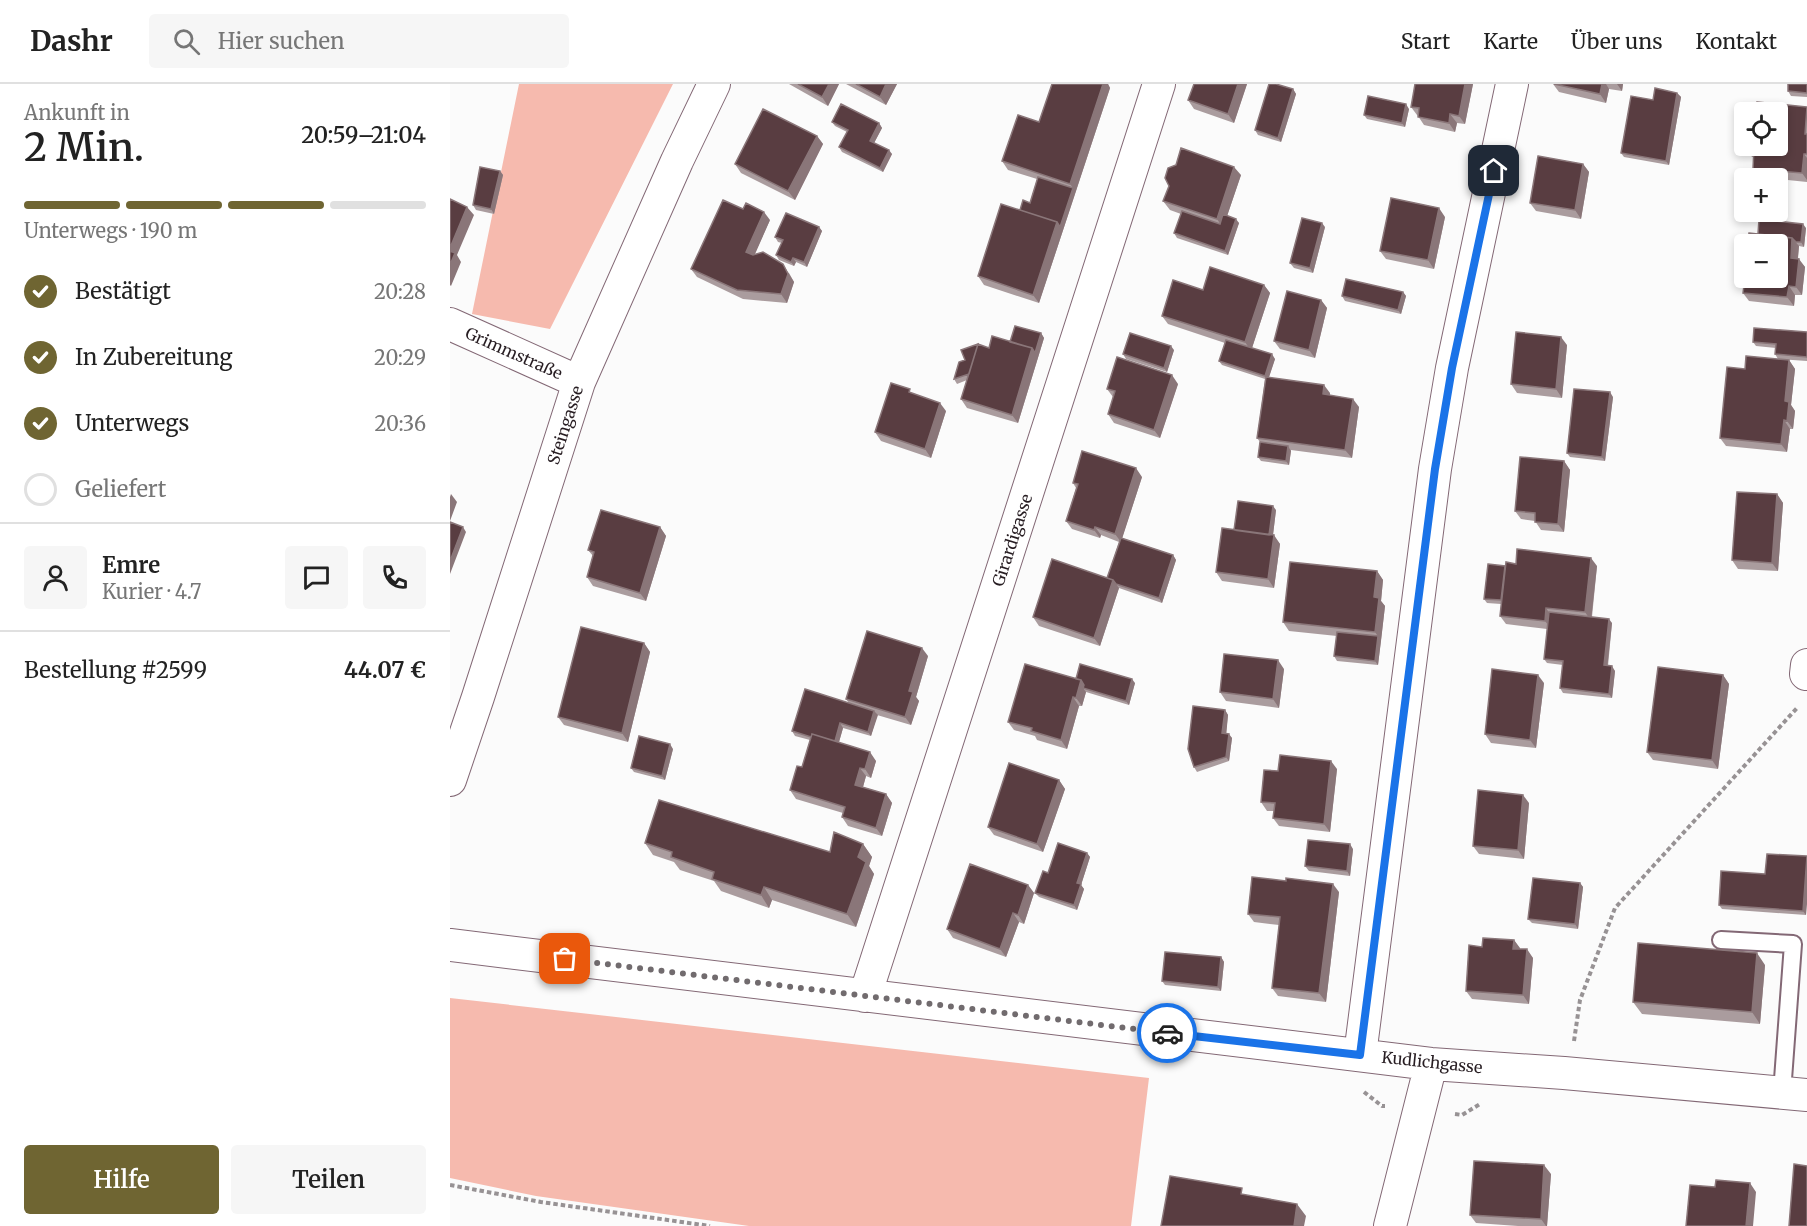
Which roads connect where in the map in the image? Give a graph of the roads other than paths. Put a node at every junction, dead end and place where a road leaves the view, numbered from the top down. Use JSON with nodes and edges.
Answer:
{"nodes":[{"id":1,"x":714,"y":84,"type":"edge"},
{"id":2,"x":1159,"y":84,"type":"edge"},
{"id":3,"x":1512,"y":84,"type":"edge"},
{"id":4,"x":450,"y":324,"type":"edge"},
{"id":5,"x":579,"y":382,"type":"junction"},
{"id":6,"x":1807,"y":665,"type":"edge"},
{"id":7,"x":1806,"y":674,"type":"edge"},
{"id":8,"x":450,"y":780,"type":"edge"},
{"id":9,"x":1721,"y":940,"type":"dead end"},
{"id":10,"x":450,"y":945,"type":"edge"},
{"id":11,"x":865,"y":996,"type":"junction"},
{"id":12,"x":1360,"y":1055,"type":"junction"},
{"id":13,"x":1431,"y":1064,"type":"junction"},
{"id":14,"x":1794,"y":1094,"type":"edge"},
{"id":15,"x":1390,"y":1226,"type":"edge"}],
"edges":[{"from":1,"to":5,"type":"street","name":"Steingasse"},
{"from":2,"to":11,"type":"street","name":"Girardigasse"},
{"from":3,"to":12,"type":"street"},
{"from":4,"to":5,"type":"street","name":"Grimmstraße"},
{"from":5,"to":8,"type":"street","name":"Steingasse"},
{"from":6,"to":7,"type":"street"},
{"from":9,"to":14,"type":"lane"},
{"from":10,"to":11,"type":"street","name":"Kudlichgasse"},
{"from":11,"to":12,"type":"street","name":"Kudlichgasse"},
{"from":12,"to":13,"type":"street","name":"Kudlichgasse"},
{"from":13,"to":14,"type":"street","name":"Kudlichgasse"},
{"from":13,"to":15,"type":"street"}]}
